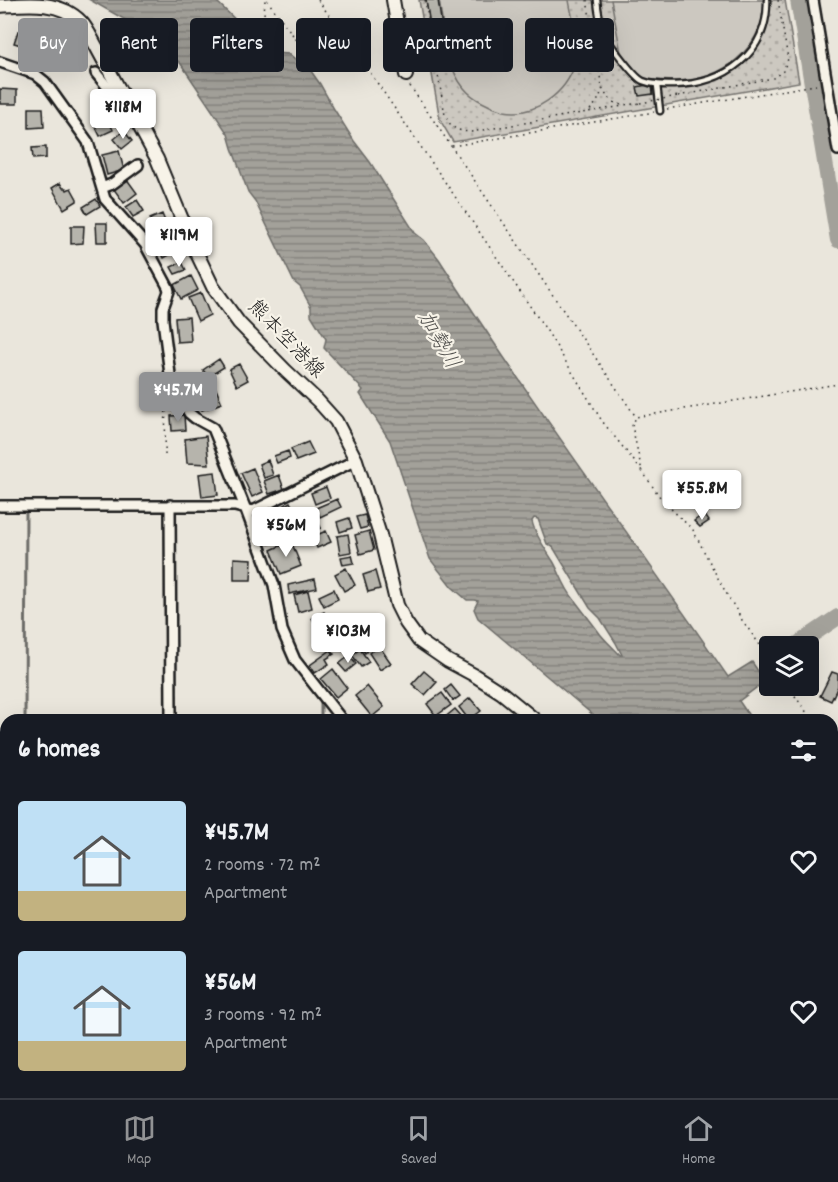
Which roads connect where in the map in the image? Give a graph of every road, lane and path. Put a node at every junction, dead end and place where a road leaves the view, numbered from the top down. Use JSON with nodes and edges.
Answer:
{"nodes":[{"id":1,"x":266,"y":0,"type":"edge"},
{"id":2,"x":318,"y":0,"type":"edge"},
{"id":3,"x":393,"y":0,"type":"edge"},
{"id":4,"x":425,"y":0,"type":"edge"},
{"id":5,"x":587,"y":0,"type":"edge"},
{"id":6,"x":597,"y":0,"type":"edge"},
{"id":7,"x":767,"y":0,"type":"edge"},
{"id":8,"x":778,"y":0,"type":"edge"},
{"id":9,"x":813,"y":0,"type":"edge"},
{"id":10,"x":0,"y":3,"type":"edge"},
{"id":11,"x":262,"y":18,"type":"edge"},
{"id":12,"x":296,"y":39,"type":"edge"},
{"id":13,"x":0,"y":62,"type":"edge"},
{"id":14,"x":96,"y":73,"type":"dead end"},
{"id":15,"x":406,"y":75,"type":"joint"},
{"id":16,"x":822,"y":84,"type":"dead end"},
{"id":17,"x":657,"y":85,"type":"junction"},
{"id":18,"x":602,"y":88,"type":"junction"},
{"id":19,"x":122,"y":93,"type":"junction"},
{"id":20,"x":623,"y":106,"type":"junction"},
{"id":21,"x":588,"y":111,"type":"junction"},
{"id":22,"x":660,"y":111,"type":"junction"},
{"id":23,"x":452,"y":146,"type":"junction"},
{"id":24,"x":838,"y":150,"type":"edge"},
{"id":25,"x":138,"y":165,"type":"dead end"},
{"id":26,"x":102,"y":188,"type":"junction"},
{"id":27,"x":171,"y":382,"type":"junction"},
{"id":28,"x":838,"y":384,"type":"edge"},
{"id":29,"x":636,"y":417,"type":"junction"},
{"id":30,"x":165,"y":454,"type":"dead end"},
{"id":31,"x":356,"y":460,"type":"junction"},
{"id":32,"x":642,"y":471,"type":"junction"},
{"id":33,"x":0,"y":506,"type":"edge"},
{"id":34,"x":170,"y":506,"type":"junction"},
{"id":35,"x":246,"y":510,"type":"junction"},
{"id":36,"x":759,"y":643,"type":"edge"},
{"id":37,"x":795,"y":696,"type":"edge"},
{"id":38,"x":171,"y":714,"type":"edge"},
{"id":39,"x":337,"y":714,"type":"edge"},
{"id":40,"x":528,"y":714,"type":"edge"},
{"id":41,"x":808,"y":714,"type":"edge"}],
"edges":[{"from":1,"to":11,"type":"path"},
{"from":1,"to":12,"type":"path"},
{"from":2,"to":32,"type":"path"},
{"from":3,"to":15,"type":"main road"},
{"from":4,"to":21,"type":"path"},
{"from":5,"to":18,"type":"path"},
{"from":6,"to":17,"type":"lane"},
{"from":7,"to":17,"type":"lane"},
{"from":8,"to":20,"type":"path","bridge":true},
{"from":9,"to":24,"type":"street"},
{"from":10,"to":19,"type":"main road","name":"熊本空港線"},
{"from":13,"to":26,"type":"street"},
{"from":14,"to":19,"type":"street"},
{"from":15,"to":23,"type":"path"},
{"from":16,"to":22,"type":"path"},
{"from":17,"to":22,"type":"lane"},
{"from":18,"to":20,"type":"path"},
{"from":18,"to":21,"type":"path"},
{"from":19,"to":31,"type":"main road","name":"熊本空港線"},
{"from":20,"to":21,"type":"path"},
{"from":22,"to":23,"type":"path"},
{"from":23,"to":29,"type":"path"},
{"from":25,"to":26,"type":"street"},
{"from":26,"to":27,"type":"street"},
{"from":27,"to":30,"type":"path"},
{"from":27,"to":35,"type":"street"},
{"from":28,"to":29,"type":"path"},
{"from":29,"to":32,"type":"path"},
{"from":31,"to":35,"type":"street"},
{"from":31,"to":40,"type":"main road","name":"熊本空港線"},
{"from":32,"to":36,"type":"path"},
{"from":33,"to":34,"type":"street"},
{"from":34,"to":35,"type":"street"},
{"from":34,"to":38,"type":"street"},
{"from":35,"to":39,"type":"street"},
{"from":37,"to":41,"type":"path"}]}
